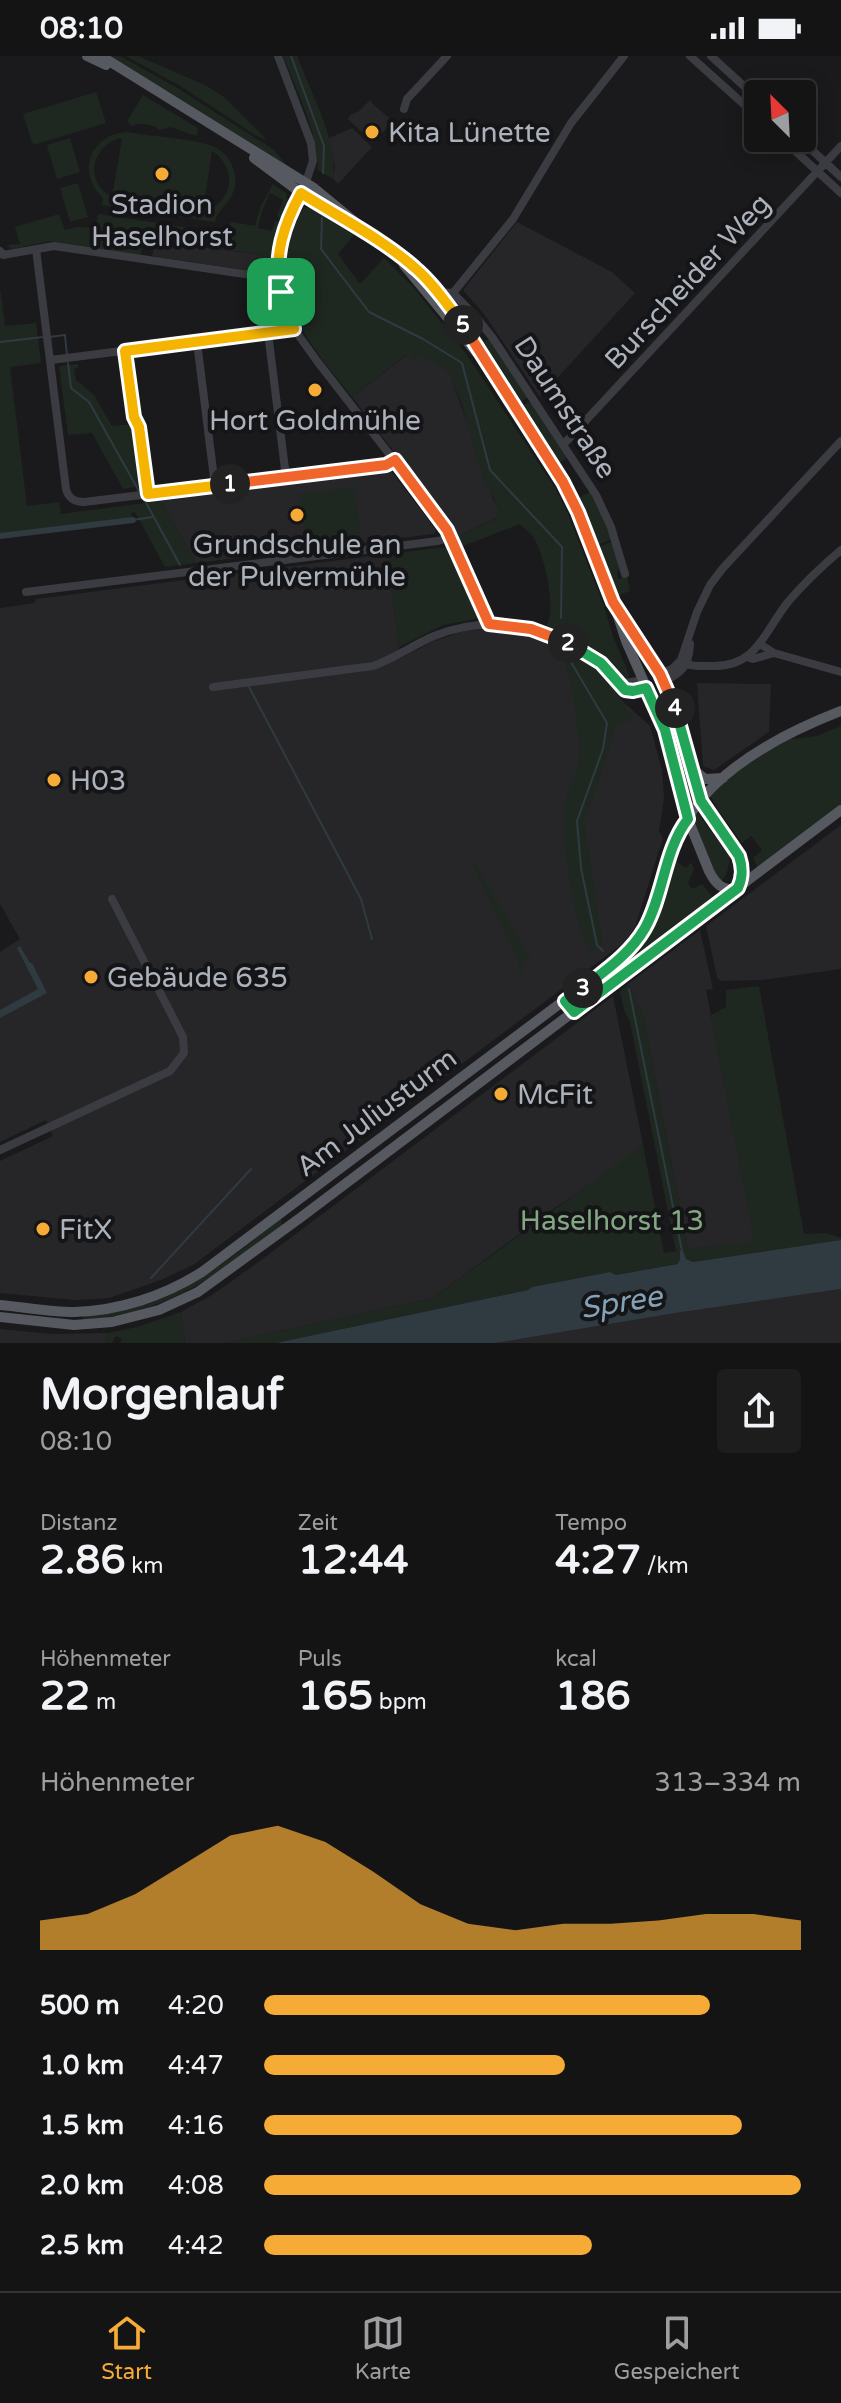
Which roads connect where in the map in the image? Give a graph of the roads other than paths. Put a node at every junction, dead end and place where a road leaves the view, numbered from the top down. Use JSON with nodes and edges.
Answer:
{"nodes":[{"id":1,"x":87,"y":56,"type":"edge"},
{"id":2,"x":101,"y":56,"type":"edge"},
{"id":3,"x":278,"y":56,"type":"edge"},
{"id":4,"x":447,"y":56,"type":"edge"},
{"id":5,"x":624,"y":56,"type":"edge"},
{"id":6,"x":711,"y":56,"type":"edge"},
{"id":7,"x":695,"y":57,"type":"edge"},
{"id":8,"x":133,"y":78,"type":"junction"},
{"id":9,"x":744,"y":86,"type":"edge"},
{"id":10,"x":744,"y":104,"type":"edge"},
{"id":11,"x":404,"y":109,"type":"dead end"},
{"id":12,"x":841,"y":146,"type":"edge"},
{"id":13,"x":796,"y":152,"type":"edge"},
{"id":14,"x":814,"y":152,"type":"edge"},
{"id":15,"x":825,"y":163,"type":"junction"},
{"id":16,"x":818,"y":172,"type":"junction"},
{"id":17,"x":841,"y":177,"type":"edge"},
{"id":18,"x":303,"y":188,"type":"junction"},
{"id":19,"x":841,"y":193,"type":"edge"},
{"id":20,"x":36,"y":249,"type":"junction"},
{"id":21,"x":0,"y":251,"type":"edge"},
{"id":22,"x":391,"y":251,"type":"junction"},
{"id":23,"x":278,"y":279,"type":"junction"},
{"id":24,"x":437,"y":292,"type":"junction"},
{"id":25,"x":453,"y":293,"type":"junction"},
{"id":26,"x":294,"y":329,"type":"junction"},
{"id":27,"x":268,"y":333,"type":"junction"},
{"id":28,"x":197,"y":342,"type":"junction"},
{"id":29,"x":125,"y":351,"type":"junction"},
{"id":30,"x":51,"y":360,"type":"junction"},
{"id":31,"x":484,"y":361,"type":"junction"},
{"id":32,"x":841,"y":441,"type":"edge"},
{"id":33,"x":563,"y":445,"type":"junction"},
{"id":34,"x":395,"y":460,"type":"junction"},
{"id":35,"x":286,"y":477,"type":"junction"},
{"id":36,"x":215,"y":486,"type":"junction"},
{"id":37,"x":146,"y":494,"type":"junction"},
{"id":38,"x":451,"y":537,"type":"junction"},
{"id":39,"x":841,"y":550,"type":"edge"},
{"id":40,"x":625,"y":574,"type":"dead end"},
{"id":41,"x":26,"y":592,"type":"dead end"},
{"id":42,"x":613,"y":602,"type":"junction"},
{"id":43,"x":489,"y":624,"type":"junction"},
{"id":44,"x":691,"y":631,"type":"junction"},
{"id":45,"x":760,"y":644,"type":"junction"},
{"id":46,"x":774,"y":653,"type":"junction"},
{"id":47,"x":747,"y":657,"type":"junction"},
{"id":48,"x":687,"y":664,"type":"junction"},
{"id":49,"x":841,"y":672,"type":"edge"},
{"id":50,"x":662,"y":678,"type":"junction"},
{"id":51,"x":644,"y":684,"type":"junction"},
{"id":52,"x":213,"y":687,"type":"dead end"},
{"id":53,"x":841,"y":711,"type":"edge"},
{"id":54,"x":692,"y":767,"type":"junction"},
{"id":55,"x":723,"y":778,"type":"junction"},
{"id":56,"x":701,"y":801,"type":"junction"},
{"id":57,"x":841,"y":810,"type":"edge"},
{"id":58,"x":688,"y":819,"type":"junction"},
{"id":59,"x":738,"y":888,"type":"junction"},
{"id":60,"x":112,"y":899,"type":"dead end"},
{"id":61,"x":565,"y":1001,"type":"junction"},
{"id":62,"x":574,"y":1012,"type":"junction"},
{"id":63,"x":0,"y":1150,"type":"edge"},
{"id":64,"x":0,"y":1305,"type":"edge"},
{"id":65,"x":0,"y":1317,"type":"edge"}],
"edges":[{"from":1,"to":8,"type":"main road","name":"Daumstraße"},
{"from":2,"to":8,"type":"main road","name":"Daumstraße"},
{"from":3,"to":18,"type":"street"},
{"from":4,"to":11,"type":"street"},
{"from":5,"to":25,"type":"street"},
{"from":6,"to":9,"type":"street"},
{"from":7,"to":10,"type":"street"},
{"from":8,"to":18,"type":"main road","name":"Daumstraße"},
{"from":12,"to":15,"type":"street","name":"Burscheider Weg"},
{"from":13,"to":16,"type":"street"},
{"from":14,"to":15,"type":"street"},
{"from":15,"to":16,"type":"street","name":"Burscheider Weg"},
{"from":15,"to":17,"type":"street"},
{"from":16,"to":19,"type":"street"},
{"from":16,"to":33,"type":"street","name":"Burscheider Weg"},
{"from":18,"to":22,"type":"main road","name":"Daumstraße"},
{"from":18,"to":23,"type":"street"},
{"from":20,"to":21,"type":"street"},
{"from":20,"to":23,"type":"street"},
{"from":20,"to":30,"type":"street"},
{"from":22,"to":24,"type":"main road","name":"Daumstraße"},
{"from":22,"to":31,"type":"main road","name":"Daumstraße"},
{"from":23,"to":26,"type":"street"},
{"from":24,"to":25,"type":"street"},
{"from":24,"to":31,"type":"main road","name":"Daumstraße"},
{"from":25,"to":33,"type":"street","name":"Daumstraße"},
{"from":26,"to":27,"type":"street"},
{"from":26,"to":34,"type":"street"},
{"from":27,"to":28,"type":"street"},
{"from":27,"to":35,"type":"street"},
{"from":28,"to":29,"type":"street"},
{"from":28,"to":36,"type":"street"},
{"from":29,"to":30,"type":"street"},
{"from":29,"to":37,"type":"street"},
{"from":30,"to":37,"type":"street"},
{"from":31,"to":42,"type":"main road","name":"Daumstraße"},
{"from":32,"to":44,"type":"street"},
{"from":33,"to":40,"type":"street","name":"Daumstraße"},
{"from":34,"to":35,"type":"street"},
{"from":34,"to":38,"type":"street"},
{"from":35,"to":36,"type":"street"},
{"from":36,"to":37,"type":"street"},
{"from":38,"to":41,"type":"street"},
{"from":38,"to":43,"type":"street"},
{"from":39,"to":45,"type":"street"},
{"from":42,"to":50,"type":"main road","name":"Daumstraße"},
{"from":42,"to":51,"type":"main road","name":"Daumstraße"},
{"from":43,"to":51,"type":"street"},
{"from":43,"to":52,"type":"street"},
{"from":44,"to":48,"type":"street"},
{"from":44,"to":50,"type":"street"},
{"from":45,"to":46,"type":"street"},
{"from":45,"to":47,"type":"street"},
{"from":46,"to":47,"type":"street"},
{"from":46,"to":49,"type":"street"},
{"from":47,"to":48,"type":"street"},
{"from":48,"to":50,"type":"street"},
{"from":50,"to":51,"type":"main road"},
{"from":50,"to":54,"type":"main road","name":"Daumstraße"},
{"from":51,"to":58,"type":"main road","name":"Daumstraße"},
{"from":53,"to":55,"type":"main road","name":"Am Juliusturm"},
{"from":54,"to":55,"type":"main road"},
{"from":54,"to":56,"type":"main road","name":"Daumstraße"},
{"from":55,"to":56,"type":"main road","name":"Am Juliusturm"},
{"from":56,"to":58,"type":"main road","name":"Am Juliusturm"},
{"from":56,"to":59,"type":"main road","name":"Daumstraße"},
{"from":57,"to":59,"type":"main road","name":"Am Juliusturm"},
{"from":58,"to":59,"type":"main road","name":"Daumstraße"},
{"from":58,"to":61,"type":"main road","name":"Am Juliusturm"},
{"from":59,"to":62,"type":"main road","name":"Am Juliusturm"},
{"from":60,"to":63,"type":"street"},
{"from":61,"to":62,"type":"main road"},
{"from":61,"to":64,"type":"main road","name":"Am Juliusturm"},
{"from":62,"to":65,"type":"main road","name":"Am Juliusturm"}]}
